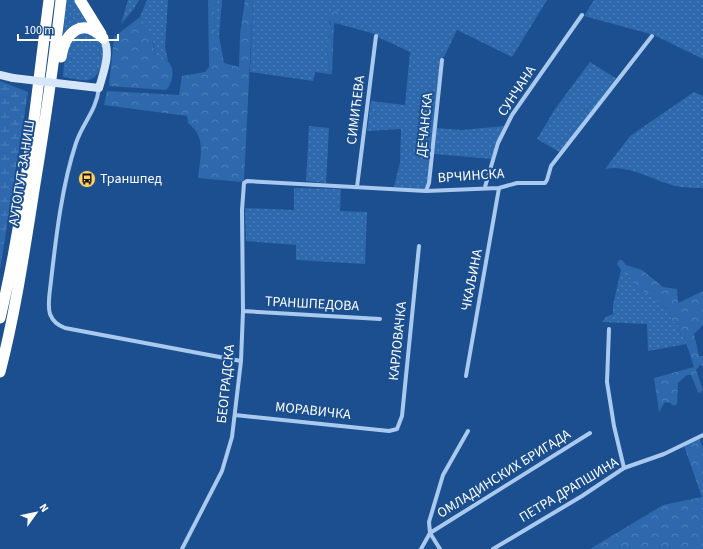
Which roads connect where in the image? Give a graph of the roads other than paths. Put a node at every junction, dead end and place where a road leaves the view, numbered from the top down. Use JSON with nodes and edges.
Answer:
{"nodes":[{"id":1,"x":49,"y":0,"type":"edge"},
{"id":2,"x":61,"y":0,"type":"edge"},
{"id":3,"x":80,"y":0,"type":"edge"},
{"id":4,"x":582,"y":15,"type":"dead end"},
{"id":5,"x":376,"y":36,"type":"dead end"},
{"id":6,"x":652,"y":36,"type":"dead end"},
{"id":7,"x":103,"y":38,"type":"junction"},
{"id":8,"x":442,"y":60,"type":"dead end"},
{"id":9,"x":0,"y":75,"type":"edge"},
{"id":10,"x":98,"y":88,"type":"junction"},
{"id":11,"x":42,"y":137,"type":"junction"},
{"id":12,"x":357,"y":187,"type":"junction"},
{"id":13,"x":485,"y":187,"type":"junction"},
{"id":14,"x":499,"y":188,"type":"junction"},
{"id":15,"x":426,"y":191,"type":"junction"},
{"id":16,"x":242,"y":210,"type":"joint"},
{"id":17,"x":419,"y":246,"type":"dead end"},
{"id":18,"x":243,"y":311,"type":"junction"},
{"id":19,"x":0,"y":318,"type":"edge"},
{"id":20,"x":380,"y":319,"type":"dead end"},
{"id":21,"x":609,"y":329,"type":"dead end"},
{"id":22,"x":241,"y":361,"type":"junction"},
{"id":23,"x":0,"y":372,"type":"edge"},
{"id":24,"x":466,"y":376,"type":"dead end"},
{"id":25,"x":235,"y":415,"type":"junction"},
{"id":26,"x":389,"y":431,"type":"joint"},
{"id":27,"x":468,"y":431,"type":"dead end"},
{"id":28,"x":590,"y":433,"type":"dead end"},
{"id":29,"x":703,"y":435,"type":"edge"},
{"id":30,"x":624,"y":468,"type":"junction"},
{"id":31,"x":430,"y":533,"type":"junction"},
{"id":32,"x":182,"y":549,"type":"edge"},
{"id":33,"x":421,"y":549,"type":"edge"},
{"id":34,"x":440,"y":549,"type":"edge"},
{"id":35,"x":493,"y":549,"type":"edge"}],
"edges":[{"from":1,"to":19,"type":"highway","name":"АУТОПУТ ЗА НИШ"},
{"from":2,"to":11,"type":"highway","name":"АУТОПУТ ЗА НИШ"},
{"from":3,"to":7,"type":"highway"},
{"from":4,"to":13,"type":"street","name":"СУНЧАНА"},
{"from":5,"to":12,"type":"street","name":"СИМИЋЕВА"},
{"from":6,"to":14,"type":"street","name":"ВРЧИНСКА"},
{"from":7,"to":10,"type":"street"},
{"from":7,"to":11,"type":"highway"},
{"from":8,"to":15,"type":"street","name":"ДЕЧАНСКА"},
{"from":9,"to":10,"type":"street","bridge":true},
{"from":10,"to":22,"type":"street"},
{"from":11,"to":23,"type":"highway","name":"АУТОПУТ ЗА НИШ"},
{"from":12,"to":15,"type":"street","name":"ВРЧИНСКА"},
{"from":12,"to":16,"type":"street","name":"ВРЧИНСКА"},
{"from":13,"to":14,"type":"street","name":"ВРЧИНСКА"},
{"from":13,"to":15,"type":"street","name":"ВРЧИНСКА"},
{"from":14,"to":24,"type":"street","name":"ЧКАЉИНА"},
{"from":16,"to":18,"type":"street","name":"БЕОГРАДСКА"},
{"from":17,"to":26,"type":"street","name":"КАРЛОВАЧКА"},
{"from":18,"to":20,"type":"street","name":"ТРАНШПЕДОВА"},
{"from":18,"to":22,"type":"street","name":"БЕОГРАДСКА"},
{"from":21,"to":30,"type":"street"},
{"from":22,"to":25,"type":"street","name":"БЕОГРАДСКА"},
{"from":25,"to":26,"type":"street","name":"МОРАВИЧКА"},
{"from":25,"to":32,"type":"street","name":"БЕОГРАДСКА"},
{"from":27,"to":31,"type":"street"},
{"from":28,"to":31,"type":"street","name":"ОМЛАДИНСКИХ БРИГАДА"},
{"from":29,"to":30,"type":"street","name":"ПЕТРА ДРАПШИНА"},
{"from":30,"to":35,"type":"street","name":"ПЕТРА ДРАПШИНА"},
{"from":31,"to":33,"type":"street"},
{"from":31,"to":34,"type":"street"}]}
